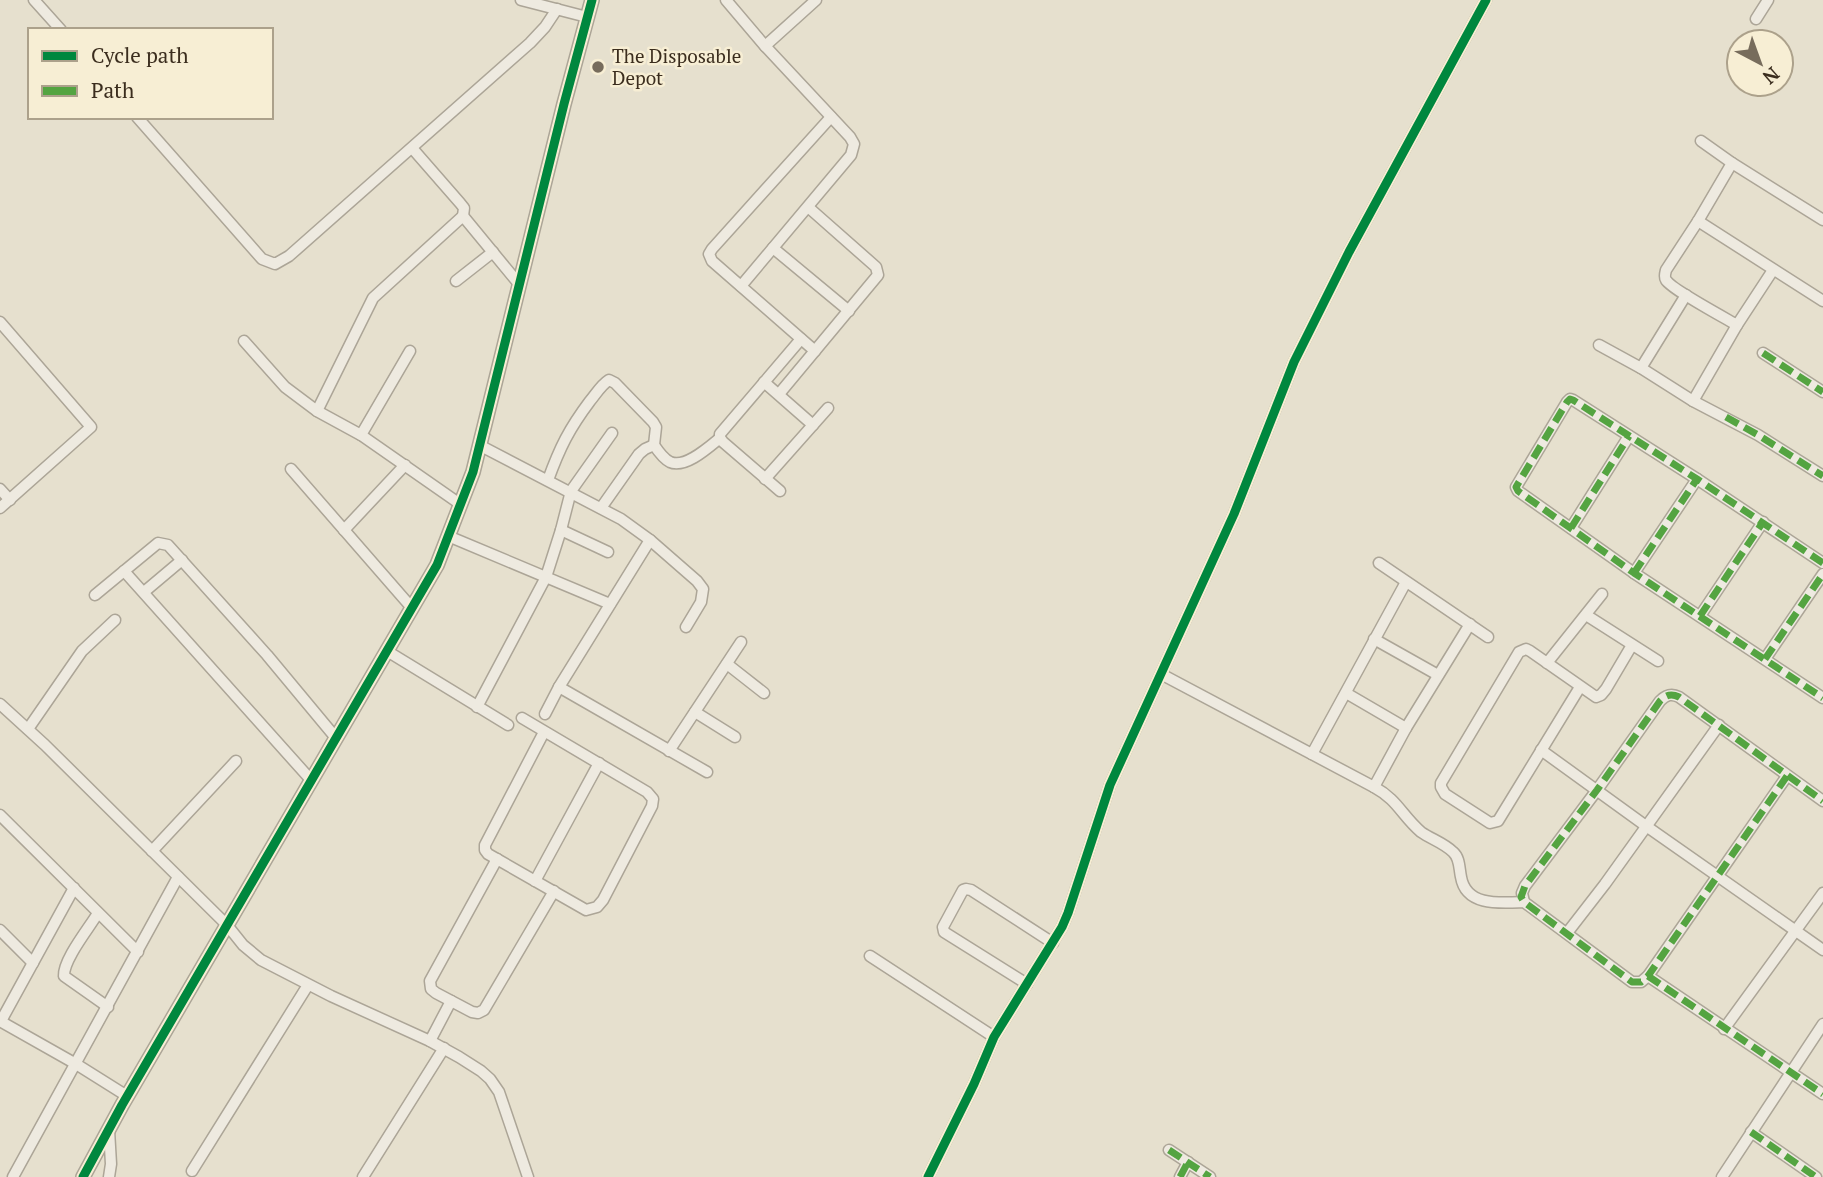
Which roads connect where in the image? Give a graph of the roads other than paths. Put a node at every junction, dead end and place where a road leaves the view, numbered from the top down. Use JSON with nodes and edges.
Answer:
{"nodes":[{"id":1,"x":34,"y":0,"type":"edge"},
{"id":2,"x":521,"y":0,"type":"edge"},
{"id":3,"x":592,"y":0,"type":"edge"},
{"id":4,"x":726,"y":0,"type":"edge"},
{"id":5,"x":816,"y":0,"type":"edge"},
{"id":6,"x":1486,"y":0,"type":"edge"},
{"id":7,"x":1768,"y":0,"type":"edge"},
{"id":8,"x":557,"y":9,"type":"junction"},
{"id":9,"x":587,"y":17,"type":"junction"},
{"id":10,"x":1756,"y":19,"type":"dead end"},
{"id":11,"x":59,"y":28,"type":"edge"},
{"id":12,"x":765,"y":46,"type":"junction"},
{"id":13,"x":831,"y":117,"type":"junction"},
{"id":14,"x":139,"y":119,"type":"edge"},
{"id":15,"x":1701,"y":141,"type":"dead end"},
{"id":16,"x":412,"y":148,"type":"junction"},
{"id":17,"x":1732,"y":163,"type":"junction"},
{"id":18,"x":808,"y":207,"type":"junction"},
{"id":19,"x":463,"y":215,"type":"junction"},
{"id":20,"x":1823,"y":220,"type":"edge"},
{"id":21,"x":1698,"y":221,"type":"junction"},
{"id":22,"x":773,"y":248,"type":"junction"},
{"id":23,"x":493,"y":252,"type":"junction"},
{"id":24,"x":1773,"y":270,"type":"junction"},
{"id":25,"x":456,"y":281,"type":"dead end"},
{"id":26,"x":519,"y":284,"type":"junction"},
{"id":27,"x":741,"y":286,"type":"junction"},
{"id":28,"x":1686,"y":295,"type":"junction"},
{"id":29,"x":1823,"y":301,"type":"edge"},
{"id":30,"x":849,"y":311,"type":"junction"},
{"id":31,"x":0,"y":322,"type":"edge"},
{"id":32,"x":1737,"y":325,"type":"junction"},
{"id":33,"x":801,"y":339,"type":"junction"},
{"id":34,"x":244,"y":341,"type":"dead end"},
{"id":35,"x":1599,"y":345,"type":"dead end"},
{"id":36,"x":410,"y":351,"type":"dead end"},
{"id":37,"x":815,"y":351,"type":"junction"},
{"id":38,"x":1763,"y":353,"type":"dead end"},
{"id":39,"x":1640,"y":368,"type":"junction"},
{"id":40,"x":764,"y":382,"type":"junction"},
{"id":41,"x":1823,"y":392,"type":"edge"},
{"id":42,"x":779,"y":394,"type":"junction"},
{"id":43,"x":1693,"y":401,"type":"junction"},
{"id":44,"x":828,"y":408,"type":"dead end"},
{"id":45,"x":317,"y":411,"type":"junction"},
{"id":46,"x":813,"y":425,"type":"junction"},
{"id":47,"x":612,"y":433,"type":"dead end"},
{"id":48,"x":361,"y":435,"type":"junction"},
{"id":49,"x":1629,"y":436,"type":"junction"},
{"id":50,"x":720,"y":438,"type":"junction"},
{"id":51,"x":479,"y":445,"type":"junction"},
{"id":52,"x":654,"y":445,"type":"junction"},
{"id":53,"x":405,"y":465,"type":"junction"},
{"id":54,"x":291,"y":469,"type":"dead end"},
{"id":55,"x":1823,"y":476,"type":"edge"},
{"id":56,"x":765,"y":479,"type":"junction"},
{"id":57,"x":1697,"y":479,"type":"junction"},
{"id":58,"x":548,"y":480,"type":"junction"},
{"id":59,"x":0,"y":489,"type":"edge"},
{"id":60,"x":570,"y":491,"type":"junction"},
{"id":61,"x":780,"y":491,"type":"dead end"},
{"id":62,"x":10,"y":500,"type":"junction"},
{"id":63,"x":460,"y":504,"type":"junction"},
{"id":64,"x":0,"y":508,"type":"edge"},
{"id":65,"x":601,"y":508,"type":"junction"},
{"id":66,"x":1763,"y":522,"type":"junction"},
{"id":67,"x":1571,"y":528,"type":"junction"},
{"id":68,"x":344,"y":530,"type":"junction"},
{"id":69,"x":561,"y":530,"type":"junction"},
{"id":70,"x":448,"y":536,"type":"junction"},
{"id":71,"x":650,"y":540,"type":"junction"},
{"id":72,"x":608,"y":552,"type":"dead end"},
{"id":73,"x":182,"y":560,"type":"junction"},
{"id":74,"x":1823,"y":562,"type":"edge"},
{"id":75,"x":1379,"y":564,"type":"dead end"},
{"id":76,"x":124,"y":571,"type":"junction"},
{"id":77,"x":1634,"y":573,"type":"junction"},
{"id":78,"x":1823,"y":574,"type":"edge"},
{"id":79,"x":546,"y":577,"type":"junction"},
{"id":80,"x":1406,"y":582,"type":"junction"},
{"id":81,"x":144,"y":592,"type":"junction"},
{"id":82,"x":1602,"y":594,"type":"dead end"},
{"id":83,"x":95,"y":595,"type":"dead end"},
{"id":84,"x":610,"y":604,"type":"junction"},
{"id":85,"x":412,"y":608,"type":"junction"},
{"id":86,"x":1586,"y":615,"type":"junction"},
{"id":87,"x":1700,"y":617,"type":"junction"},
{"id":88,"x":115,"y":620,"type":"dead end"},
{"id":89,"x":1470,"y":624,"type":"junction"},
{"id":90,"x":686,"y":627,"type":"dead end"},
{"id":91,"x":1488,"y":637,"type":"dead end"},
{"id":92,"x":1374,"y":639,"type":"junction"},
{"id":93,"x":741,"y":642,"type":"dead end"},
{"id":94,"x":1632,"y":645,"type":"junction"},
{"id":95,"x":387,"y":651,"type":"junction"},
{"id":96,"x":1765,"y":659,"type":"junction"},
{"id":97,"x":1658,"y":661,"type":"dead end"},
{"id":98,"x":1547,"y":663,"type":"junction"},
{"id":99,"x":727,"y":664,"type":"junction"},
{"id":100,"x":1161,"y":674,"type":"junction"},
{"id":101,"x":1438,"y":675,"type":"junction"},
{"id":102,"x":1580,"y":687,"type":"junction"},
{"id":103,"x":559,"y":688,"type":"junction"},
{"id":104,"x":764,"y":693,"type":"dead end"},
{"id":105,"x":1346,"y":693,"type":"junction"},
{"id":106,"x":1823,"y":698,"type":"edge"},
{"id":107,"x":0,"y":704,"type":"edge"},
{"id":108,"x":477,"y":707,"type":"junction"},
{"id":109,"x":695,"y":712,"type":"junction"},
{"id":110,"x":545,"y":714,"type":"dead end"},
{"id":111,"x":522,"y":718,"type":"dead end"},
{"id":112,"x":508,"y":725,"type":"dead end"},
{"id":113,"x":1719,"y":725,"type":"junction"},
{"id":114,"x":1406,"y":728,"type":"junction"},
{"id":115,"x":28,"y":729,"type":"junction"},
{"id":116,"x":544,"y":732,"type":"junction"},
{"id":117,"x":734,"y":737,"type":"dead end"},
{"id":118,"x":336,"y":738,"type":"junction"},
{"id":119,"x":1541,"y":750,"type":"junction"},
{"id":120,"x":669,"y":751,"type":"junction"},
{"id":121,"x":1312,"y":754,"type":"junction"},
{"id":122,"x":236,"y":761,"type":"dead end"},
{"id":123,"x":599,"y":763,"type":"junction"},
{"id":124,"x":707,"y":772,"type":"dead end"},
{"id":125,"x":1787,"y":776,"type":"junction"},
{"id":126,"x":311,"y":780,"type":"junction"},
{"id":127,"x":1374,"y":787,"type":"junction"},
{"id":128,"x":1597,"y":790,"type":"junction"},
{"id":129,"x":1823,"y":801,"type":"edge"},
{"id":130,"x":1,"y":818,"type":"edge"},
{"id":131,"x":1646,"y":826,"type":"junction"},
{"id":132,"x":152,"y":851,"type":"junction"},
{"id":133,"x":498,"y":859,"type":"junction"},
{"id":134,"x":1717,"y":876,"type":"junction"},
{"id":135,"x":178,"y":877,"type":"junction"},
{"id":136,"x":535,"y":881,"type":"junction"},
{"id":137,"x":74,"y":888,"type":"junction"},
{"id":138,"x":554,"y":891,"type":"junction"},
{"id":139,"x":1823,"y":893,"type":"edge"},
{"id":140,"x":1524,"y":902,"type":"junction"},
{"id":141,"x":98,"y":913,"type":"junction"},
{"id":142,"x":227,"y":925,"type":"junction"},
{"id":143,"x":0,"y":930,"type":"edge"},
{"id":144,"x":1795,"y":931,"type":"junction"},
{"id":145,"x":1567,"y":933,"type":"junction"},
{"id":146,"x":1053,"y":943,"type":"junction"},
{"id":147,"x":1823,"y":950,"type":"edge"},
{"id":148,"x":138,"y":952,"type":"junction"},
{"id":149,"x":870,"y":956,"type":"dead end"},
{"id":150,"x":33,"y":963,"type":"junction"},
{"id":151,"x":1648,"y":976,"type":"junction"},
{"id":152,"x":1027,"y":984,"type":"junction"},
{"id":153,"x":308,"y":985,"type":"junction"},
{"id":154,"x":451,"y":1001,"type":"junction"},
{"id":155,"x":108,"y":1007,"type":"junction"},
{"id":156,"x":1,"y":1021,"type":"edge"},
{"id":157,"x":1823,"y":1024,"type":"edge"},
{"id":158,"x":1724,"y":1029,"type":"junction"},
{"id":159,"x":994,"y":1037,"type":"junction"},
{"id":160,"x":430,"y":1041,"type":"junction"},
{"id":161,"x":444,"y":1048,"type":"junction"},
{"id":162,"x":76,"y":1064,"type":"junction"},
{"id":163,"x":1791,"y":1073,"type":"junction"},
{"id":164,"x":1823,"y":1094,"type":"edge"},
{"id":165,"x":127,"y":1096,"type":"junction"},
{"id":166,"x":109,"y":1129,"type":"junction"},
{"id":167,"x":1751,"y":1132,"type":"junction"},
{"id":168,"x":1169,"y":1150,"type":"dead end"},
{"id":169,"x":1188,"y":1162,"type":"junction"},
{"id":170,"x":192,"y":1171,"type":"dead end"},
{"id":171,"x":13,"y":1177,"type":"edge"},
{"id":172,"x":83,"y":1177,"type":"edge"},
{"id":173,"x":109,"y":1177,"type":"edge"},
{"id":174,"x":363,"y":1177,"type":"edge"},
{"id":175,"x":527,"y":1177,"type":"edge"},
{"id":176,"x":928,"y":1177,"type":"edge"},
{"id":177,"x":1180,"y":1177,"type":"edge"},
{"id":178,"x":1210,"y":1177,"type":"edge"},
{"id":179,"x":1722,"y":1177,"type":"edge"},
{"id":180,"x":1815,"y":1177,"type":"edge"}],
"edges":[{"from":1,"to":11,"type":"street"},
{"from":2,"to":8,"type":"street"},
{"from":3,"to":9,"type":"street"},
{"from":4,"to":12,"type":"street"},
{"from":5,"to":12,"type":"street"},
{"from":6,"to":100,"type":"street"},
{"from":7,"to":10,"type":"street"},
{"from":8,"to":9,"type":"street"},
{"from":8,"to":16,"type":"street"},
{"from":9,"to":26,"type":"street"},
{"from":12,"to":13,"type":"street"},
{"from":13,"to":18,"type":"street"},
{"from":13,"to":27,"type":"street"},
{"from":14,"to":16,"type":"street"},
{"from":15,"to":17,"type":"street"},
{"from":16,"to":19,"type":"street"},
{"from":17,"to":20,"type":"street"},
{"from":17,"to":21,"type":"street"},
{"from":18,"to":22,"type":"street"},
{"from":18,"to":30,"type":"street"},
{"from":19,"to":23,"type":"street"},
{"from":19,"to":45,"type":"street"},
{"from":21,"to":24,"type":"street"},
{"from":21,"to":28,"type":"street"},
{"from":22,"to":27,"type":"street"},
{"from":22,"to":30,"type":"street"},
{"from":23,"to":25,"type":"street"},
{"from":23,"to":26,"type":"street"},
{"from":24,"to":29,"type":"street"},
{"from":24,"to":32,"type":"street"},
{"from":26,"to":51,"type":"street"},
{"from":27,"to":33,"type":"street"},
{"from":28,"to":32,"type":"street"},
{"from":28,"to":39,"type":"street"},
{"from":30,"to":37,"type":"street"},
{"from":31,"to":62,"type":"street"},
{"from":32,"to":43,"type":"street"},
{"from":33,"to":37,"type":"street"},
{"from":33,"to":40,"type":"street"},
{"from":34,"to":45,"type":"street"},
{"from":35,"to":39,"type":"street"},
{"from":36,"to":48,"type":"street"},
{"from":37,"to":42,"type":"street"},
{"from":38,"to":41,"type":"street"},
{"from":39,"to":43,"type":"street"},
{"from":40,"to":42,"type":"street"},
{"from":40,"to":50,"type":"street"},
{"from":42,"to":46,"type":"street"},
{"from":43,"to":55,"type":"street"},
{"from":44,"to":46,"type":"street"},
{"from":45,"to":48,"type":"street"},
{"from":46,"to":56,"type":"street"},
{"from":47,"to":60,"type":"street"},
{"from":48,"to":53,"type":"street"},
{"from":49,"to":57,"type":"street"},
{"from":49,"to":67,"type":"street"},
{"from":49,"to":67,"type":"street"},
{"from":50,"to":52,"type":"street"},
{"from":50,"to":56,"type":"street"},
{"from":51,"to":58,"type":"street"},
{"from":51,"to":63,"type":"street"},
{"from":52,"to":58,"type":"street"},
{"from":52,"to":65,"type":"street"},
{"from":53,"to":63,"type":"street"},
{"from":53,"to":68,"type":"street"},
{"from":54,"to":68,"type":"street"},
{"from":56,"to":61,"type":"street"},
{"from":57,"to":66,"type":"street"},
{"from":57,"to":77,"type":"street"},
{"from":58,"to":60,"type":"street"},
{"from":59,"to":62,"type":"street"},
{"from":60,"to":65,"type":"street"},
{"from":60,"to":69,"type":"street"},
{"from":62,"to":64,"type":"street"},
{"from":63,"to":70,"type":"street"},
{"from":65,"to":71,"type":"street"},
{"from":66,"to":74,"type":"street"},
{"from":66,"to":87,"type":"street"},
{"from":67,"to":77,"type":"street"},
{"from":68,"to":85,"type":"street"},
{"from":69,"to":72,"type":"street"},
{"from":69,"to":79,"type":"street"},
{"from":70,"to":79,"type":"street"},
{"from":70,"to":85,"type":"street"},
{"from":71,"to":84,"type":"street"},
{"from":71,"to":90,"type":"street"},
{"from":73,"to":76,"type":"street"},
{"from":73,"to":81,"type":"street"},
{"from":73,"to":118,"type":"street"},
{"from":75,"to":80,"type":"street"},
{"from":76,"to":81,"type":"street"},
{"from":76,"to":83,"type":"street"},
{"from":77,"to":87,"type":"street"},
{"from":78,"to":96,"type":"street"},
{"from":79,"to":84,"type":"street"},
{"from":79,"to":108,"type":"street"},
{"from":80,"to":89,"type":"street"},
{"from":80,"to":92,"type":"street"},
{"from":81,"to":126,"type":"street"},
{"from":82,"to":86,"type":"street"},
{"from":84,"to":103,"type":"street"},
{"from":85,"to":95,"type":"street"},
{"from":86,"to":94,"type":"street"},
{"from":86,"to":98,"type":"street"},
{"from":87,"to":96,"type":"street"},
{"from":88,"to":115,"type":"street"},
{"from":89,"to":91,"type":"street"},
{"from":89,"to":101,"type":"street"},
{"from":92,"to":101,"type":"street"},
{"from":92,"to":105,"type":"street"},
{"from":93,"to":99,"type":"street"},
{"from":94,"to":97,"type":"street"},
{"from":94,"to":102,"type":"street"},
{"from":95,"to":108,"type":"street"},
{"from":95,"to":118,"type":"street"},
{"from":96,"to":106,"type":"street"},
{"from":98,"to":102,"type":"street"},
{"from":98,"to":119,"type":"street"},
{"from":99,"to":104,"type":"street"},
{"from":99,"to":109,"type":"street"},
{"from":100,"to":121,"type":"street"},
{"from":100,"to":146,"type":"street"},
{"from":101,"to":114,"type":"street"},
{"from":102,"to":119,"type":"street"},
{"from":103,"to":110,"type":"street"},
{"from":103,"to":120,"type":"street"},
{"from":105,"to":114,"type":"street"},
{"from":105,"to":121,"type":"street"},
{"from":107,"to":115,"type":"street"},
{"from":108,"to":112,"type":"street"},
{"from":109,"to":117,"type":"street"},
{"from":109,"to":120,"type":"street"},
{"from":111,"to":116,"type":"street"},
{"from":113,"to":125,"type":"street"},
{"from":113,"to":128,"type":"street"},
{"from":113,"to":131,"type":"street"},
{"from":114,"to":127,"type":"street"},
{"from":115,"to":132,"type":"street"},
{"from":116,"to":123,"type":"street"},
{"from":116,"to":133,"type":"street"},
{"from":118,"to":126,"type":"street"},
{"from":119,"to":128,"type":"street"},
{"from":120,"to":124,"type":"street"},
{"from":121,"to":127,"type":"street"},
{"from":122,"to":132,"type":"street"},
{"from":123,"to":136,"type":"street"},
{"from":123,"to":138,"type":"street"},
{"from":125,"to":129,"type":"street"},
{"from":125,"to":134,"type":"street"},
{"from":126,"to":142,"type":"street"},
{"from":127,"to":140,"type":"street"},
{"from":128,"to":131,"type":"street"},
{"from":128,"to":140,"type":"street"},
{"from":130,"to":137,"type":"street"},
{"from":131,"to":134,"type":"street"},
{"from":131,"to":145,"type":"street"},
{"from":132,"to":135,"type":"street"},
{"from":133,"to":136,"type":"street"},
{"from":133,"to":154,"type":"street"},
{"from":134,"to":144,"type":"street"},
{"from":134,"to":151,"type":"street"},
{"from":135,"to":142,"type":"street"},
{"from":135,"to":148,"type":"street"},
{"from":136,"to":138,"type":"street"},
{"from":137,"to":141,"type":"street"},
{"from":137,"to":150,"type":"street"},
{"from":138,"to":154,"type":"street"},
{"from":139,"to":144,"type":"street"},
{"from":140,"to":145,"type":"street"},
{"from":141,"to":148,"type":"street"},
{"from":141,"to":155,"type":"street"},
{"from":142,"to":153,"type":"street"},
{"from":142,"to":165,"type":"street"},
{"from":143,"to":150,"type":"street"},
{"from":144,"to":147,"type":"street"},
{"from":144,"to":158,"type":"street"},
{"from":145,"to":151,"type":"street"},
{"from":146,"to":152,"type":"street"},
{"from":146,"to":152,"type":"street"},
{"from":148,"to":155,"type":"street"},
{"from":149,"to":159,"type":"street"},
{"from":150,"to":156,"type":"street"},
{"from":151,"to":158,"type":"street"},
{"from":152,"to":159,"type":"street"},
{"from":153,"to":160,"type":"street"},
{"from":153,"to":170,"type":"street"},
{"from":154,"to":160,"type":"street"},
{"from":155,"to":162,"type":"street"},
{"from":156,"to":162,"type":"street"},
{"from":157,"to":163,"type":"street"},
{"from":158,"to":163,"type":"street"},
{"from":159,"to":176,"type":"street"},
{"from":160,"to":161,"type":"street"},
{"from":161,"to":174,"type":"street"},
{"from":161,"to":175,"type":"street"},
{"from":162,"to":165,"type":"street"},
{"from":162,"to":171,"type":"street"},
{"from":163,"to":164,"type":"street"},
{"from":163,"to":167,"type":"street"},
{"from":165,"to":166,"type":"street"},
{"from":166,"to":172,"type":"street"},
{"from":166,"to":173,"type":"street"},
{"from":167,"to":179,"type":"street"},
{"from":167,"to":180,"type":"street"},
{"from":168,"to":169,"type":"street"},
{"from":169,"to":177,"type":"street"},
{"from":169,"to":178,"type":"street"}]}
